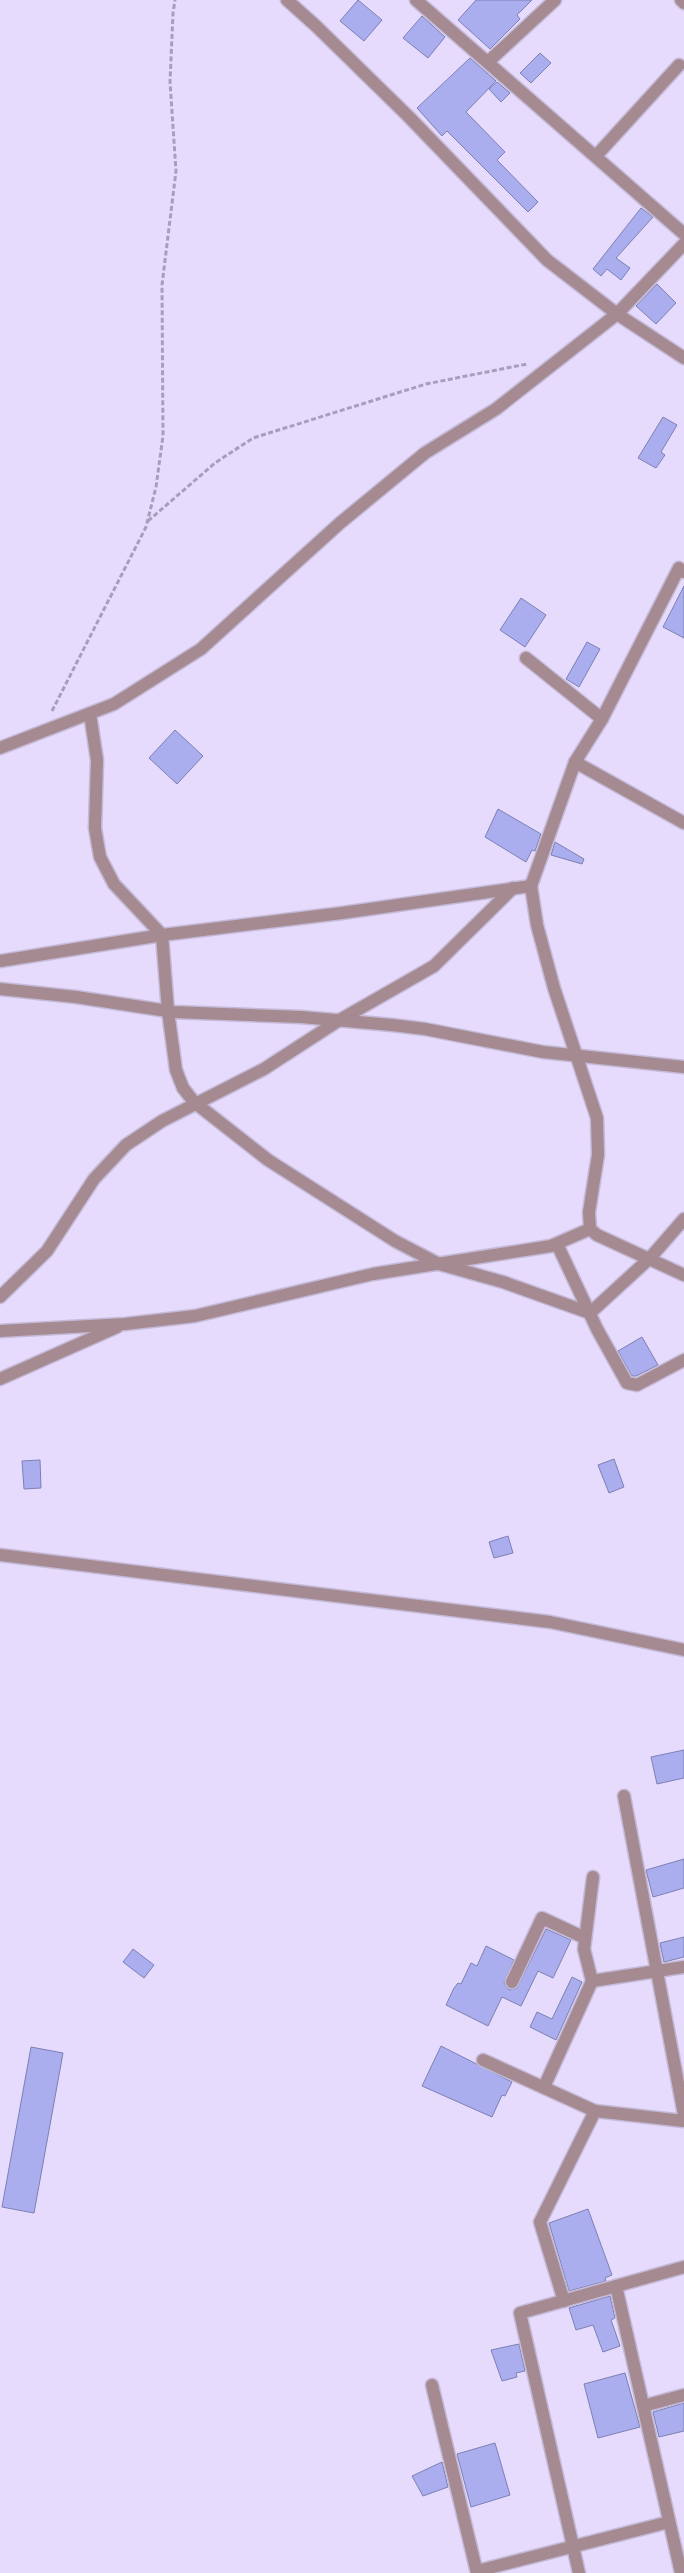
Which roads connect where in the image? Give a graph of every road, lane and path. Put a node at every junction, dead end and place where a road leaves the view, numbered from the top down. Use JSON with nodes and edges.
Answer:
{"nodes":[{"id":1,"x":175,"y":0,"type":"edge"},
{"id":2,"x":287,"y":0,"type":"edge"},
{"id":3,"x":416,"y":0,"type":"edge"},
{"id":4,"x":556,"y":0,"type":"edge"},
{"id":5,"x":681,"y":0,"type":"edge"},
{"id":6,"x":684,"y":3,"type":"edge"},
{"id":7,"x":489,"y":61,"type":"junction"},
{"id":8,"x":679,"y":66,"type":"dead end"},
{"id":9,"x":596,"y":156,"type":"junction"},
{"id":10,"x":684,"y":234,"type":"edge"},
{"id":11,"x":684,"y":244,"type":"edge"},
{"id":12,"x":617,"y":314,"type":"junction"},
{"id":13,"x":684,"y":358,"type":"edge"},
{"id":14,"x":529,"y":364,"type":"dead end"},
{"id":15,"x":148,"y":521,"type":"junction"},
{"id":16,"x":684,"y":572,"type":"edge"},
{"id":17,"x":526,"y":658,"type":"dead end"},
{"id":18,"x":51,"y":714,"type":"dead end"},
{"id":19,"x":90,"y":714,"type":"junction"},
{"id":20,"x":602,"y":719,"type":"junction"},
{"id":21,"x":0,"y":748,"type":"edge"},
{"id":22,"x":574,"y":762,"type":"junction"},
{"id":23,"x":684,"y":823,"type":"edge"},
{"id":24,"x":531,"y":886,"type":"junction"},
{"id":25,"x":513,"y":888,"type":"junction"},
{"id":26,"x":162,"y":934,"type":"junction"},
{"id":27,"x":0,"y":961,"type":"edge"},
{"id":28,"x":0,"y":989,"type":"edge"},
{"id":29,"x":168,"y":1011,"type":"junction"},
{"id":30,"x":338,"y":1021,"type":"junction"},
{"id":31,"x":574,"y":1054,"type":"junction"},
{"id":32,"x":684,"y":1068,"type":"edge"},
{"id":33,"x":196,"y":1104,"type":"junction"},
{"id":34,"x":684,"y":1219,"type":"edge"},
{"id":35,"x":590,"y":1229,"type":"junction"},
{"id":36,"x":557,"y":1244,"type":"junction"},
{"id":37,"x":650,"y":1258,"type":"junction"},
{"id":38,"x":439,"y":1264,"type":"junction"},
{"id":39,"x":684,"y":1275,"type":"edge"},
{"id":40,"x":0,"y":1297,"type":"edge"},
{"id":41,"x":590,"y":1313,"type":"junction"},
{"id":42,"x":125,"y":1324,"type":"junction"},
{"id":43,"x":0,"y":1331,"type":"edge"},
{"id":44,"x":684,"y":1360,"type":"edge"},
{"id":45,"x":0,"y":1379,"type":"edge"},
{"id":46,"x":0,"y":1556,"type":"edge"},
{"id":47,"x":684,"y":1650,"type":"edge"},
{"id":48,"x":624,"y":1796,"type":"dead end"},
{"id":49,"x":593,"y":1877,"type":"dead end"},
{"id":50,"x":585,"y":1938,"type":"junction"},
{"id":51,"x":684,"y":1967,"type":"edge"},
{"id":52,"x":657,"y":1971,"type":"junction"},
{"id":53,"x":592,"y":1981,"type":"junction"},
{"id":54,"x":512,"y":1982,"type":"dead end"},
{"id":55,"x":483,"y":2060,"type":"dead end"},
{"id":56,"x":544,"y":2088,"type":"junction"},
{"id":57,"x":595,"y":2110,"type":"junction"},
{"id":58,"x":684,"y":2115,"type":"edge"},
{"id":59,"x":684,"y":2121,"type":"edge"},
{"id":60,"x":684,"y":2267,"type":"edge"},
{"id":61,"x":616,"y":2286,"type":"junction"},
{"id":62,"x":564,"y":2301,"type":"junction"},
{"id":63,"x":432,"y":2385,"type":"dead end"},
{"id":64,"x":684,"y":2395,"type":"edge"},
{"id":65,"x":642,"y":2406,"type":"junction"},
{"id":66,"x":670,"y":2526,"type":"junction"},
{"id":67,"x":684,"y":2527,"type":"edge"},
{"id":68,"x":573,"y":2546,"type":"junction"},
{"id":69,"x":477,"y":2572,"type":"edge"},
{"id":70,"x":579,"y":2573,"type":"edge"},
{"id":71,"x":681,"y":2573,"type":"edge"}],
"edges":[{"from":1,"to":15,"type":"path"},
{"from":2,"to":12,"type":"street"},
{"from":3,"to":7,"type":"street"},
{"from":4,"to":7,"type":"street"},
{"from":5,"to":6,"type":"street"},
{"from":7,"to":9,"type":"street"},
{"from":8,"to":9,"type":"street"},
{"from":9,"to":10,"type":"street"},
{"from":11,"to":12,"type":"street"},
{"from":12,"to":13,"type":"street"},
{"from":12,"to":19,"type":"street"},
{"from":14,"to":15,"type":"path"},
{"from":15,"to":18,"type":"path"},
{"from":16,"to":20,"type":"street"},
{"from":17,"to":20,"type":"street"},
{"from":19,"to":21,"type":"street"},
{"from":19,"to":26,"type":"street"},
{"from":20,"to":22,"type":"street"},
{"from":22,"to":23,"type":"street"},
{"from":22,"to":24,"type":"street"},
{"from":24,"to":25,"type":"street"},
{"from":24,"to":31,"type":"street"},
{"from":25,"to":26,"type":"street"},
{"from":25,"to":30,"type":"street"},
{"from":26,"to":27,"type":"street"},
{"from":26,"to":29,"type":"street"},
{"from":28,"to":29,"type":"street"},
{"from":29,"to":30,"type":"street"},
{"from":29,"to":33,"type":"street"},
{"from":30,"to":31,"type":"street"},
{"from":30,"to":33,"type":"street"},
{"from":31,"to":32,"type":"street"},
{"from":31,"to":35,"type":"street"},
{"from":33,"to":38,"type":"street"},
{"from":33,"to":40,"type":"street"},
{"from":34,"to":37,"type":"street"},
{"from":35,"to":36,"type":"street"},
{"from":35,"to":37,"type":"street"},
{"from":36,"to":38,"type":"street"},
{"from":36,"to":41,"type":"street"},
{"from":37,"to":39,"type":"street"},
{"from":37,"to":41,"type":"street"},
{"from":38,"to":41,"type":"street"},
{"from":38,"to":42,"type":"street"},
{"from":41,"to":44,"type":"street"},
{"from":42,"to":43,"type":"street"},
{"from":42,"to":45,"type":"street"},
{"from":46,"to":47,"type":"street"},
{"from":48,"to":52,"type":"street"},
{"from":49,"to":50,"type":"street"},
{"from":50,"to":53,"type":"street"},
{"from":50,"to":54,"type":"street"},
{"from":51,"to":52,"type":"street"},
{"from":52,"to":53,"type":"street"},
{"from":52,"to":58,"type":"street"},
{"from":53,"to":56,"type":"street"},
{"from":55,"to":56,"type":"street"},
{"from":56,"to":57,"type":"street"},
{"from":57,"to":59,"type":"street"},
{"from":57,"to":62,"type":"street"},
{"from":60,"to":61,"type":"street"},
{"from":61,"to":62,"type":"street"},
{"from":61,"to":65,"type":"street"},
{"from":62,"to":68,"type":"street"},
{"from":63,"to":69,"type":"street"},
{"from":64,"to":65,"type":"street"},
{"from":65,"to":66,"type":"street"},
{"from":66,"to":67,"type":"street"},
{"from":66,"to":68,"type":"street"},
{"from":66,"to":71,"type":"street"},
{"from":68,"to":69,"type":"street"},
{"from":68,"to":70,"type":"street"}]}
